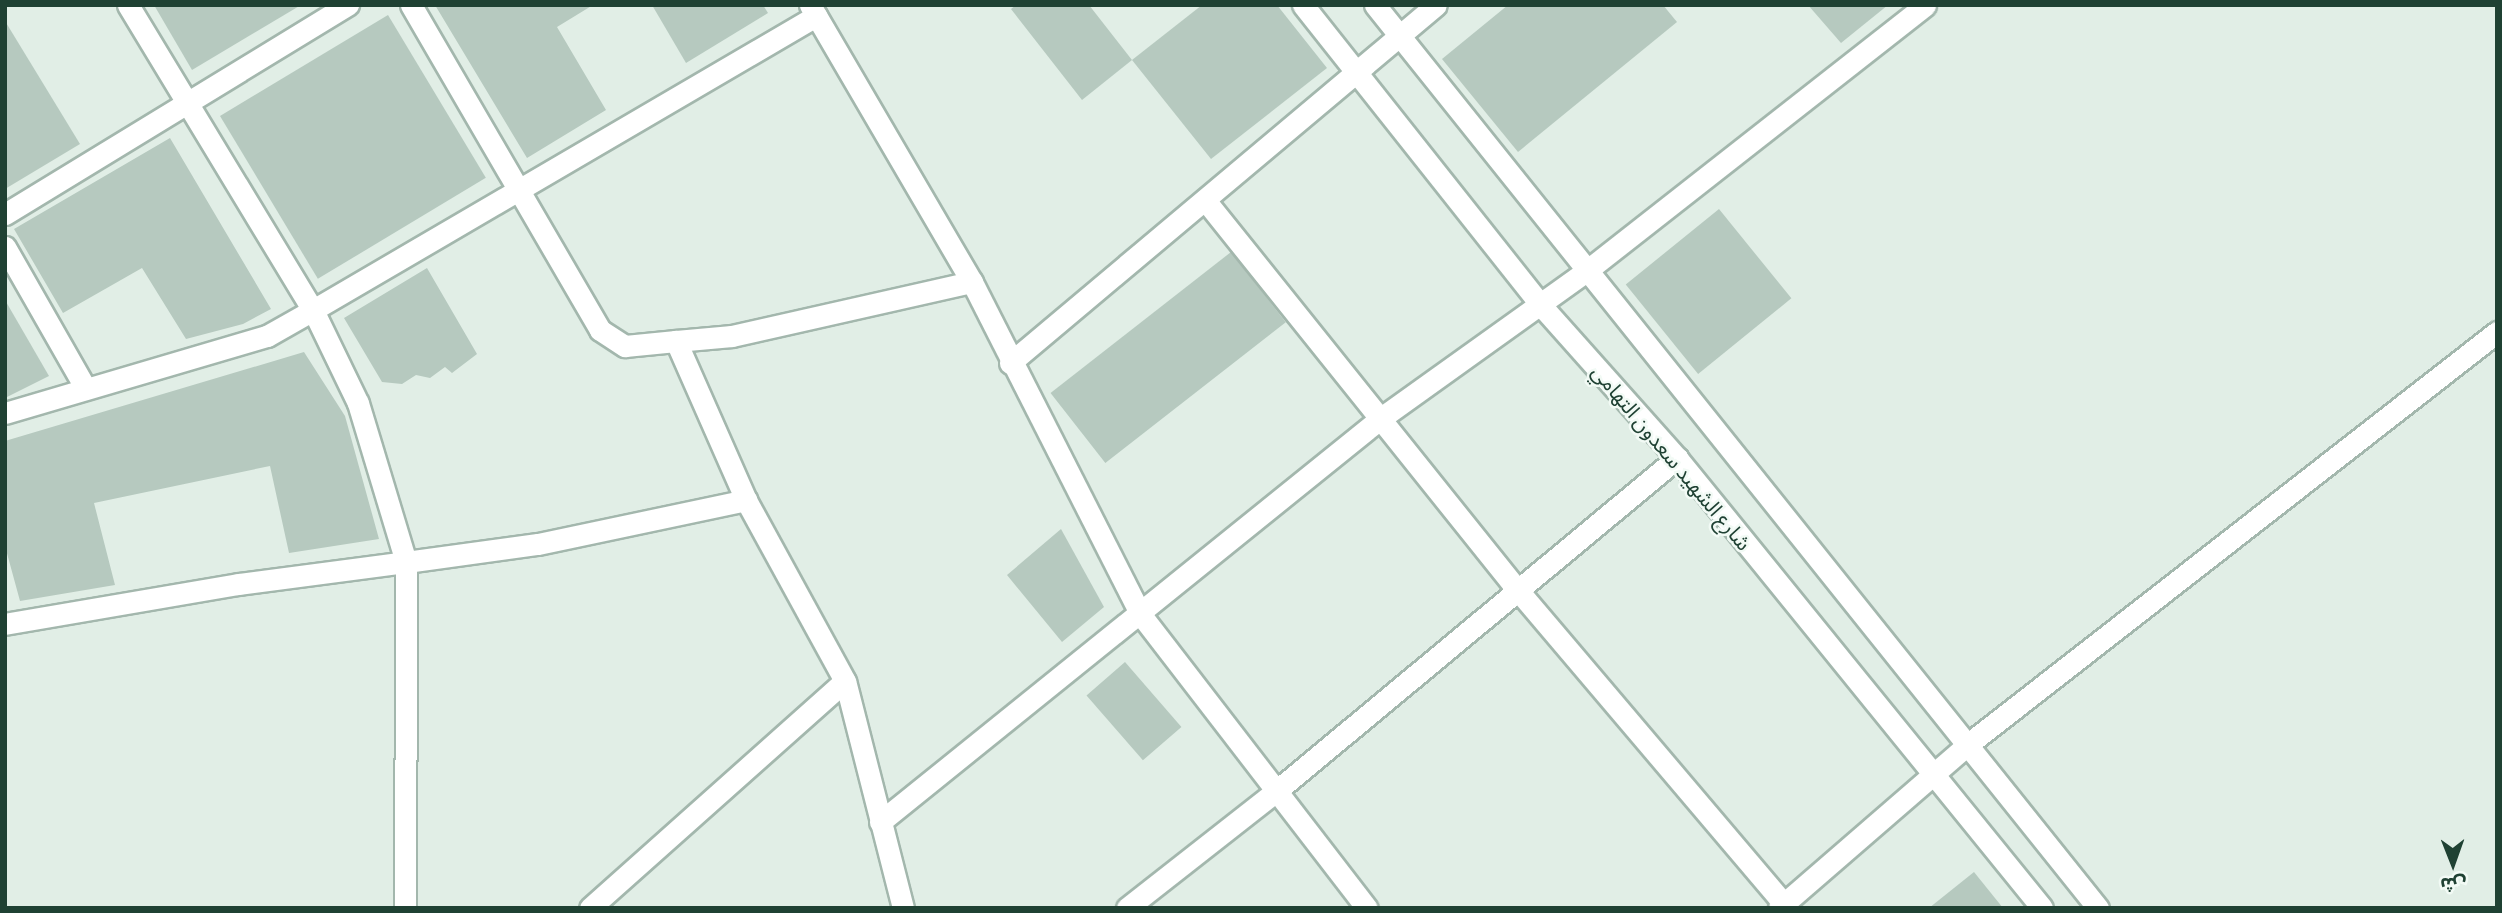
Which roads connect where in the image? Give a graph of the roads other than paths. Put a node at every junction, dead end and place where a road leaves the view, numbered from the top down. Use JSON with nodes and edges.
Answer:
{"nodes":[{"id":1,"x":128,"y":5,"type":"edge"},
{"id":2,"x":348,"y":5,"type":"edge"},
{"id":3,"x":411,"y":5,"type":"edge"},
{"id":4,"x":1303,"y":5,"type":"edge"},
{"id":5,"x":1375,"y":5,"type":"edge"},
{"id":6,"x":1436,"y":5,"type":"edge"},
{"id":7,"x":1925,"y":5,"type":"edge"},
{"id":8,"x":813,"y":11,"type":"edge"},
{"id":9,"x":1399,"y":34,"type":"junction"},
{"id":10,"x":1357,"y":67,"type":"junction"},
{"id":11,"x":187,"y":102,"type":"junction"},
{"id":12,"x":519,"y":189,"type":"junction"},
{"id":13,"x":1205,"y":200,"type":"junction"},
{"id":14,"x":5,"y":214,"type":"edge"},
{"id":15,"x":5,"y":247,"type":"edge"},
{"id":16,"x":1585,"y":272,"type":"junction"},
{"id":17,"x":972,"y":282,"type":"junction"},
{"id":18,"x":1539,"y":303,"type":"junction"},
{"id":19,"x":313,"y":310,"type":"junction"},
{"id":20,"x":2497,"y":332,"type":"edge"},
{"id":21,"x":676,"y":341,"type":"junction"},
{"id":22,"x":1010,"y":363,"type":"junction"},
{"id":23,"x":86,"y":389,"type":"junction"},
{"id":24,"x":5,"y":413,"type":"edge"},
{"id":25,"x":1381,"y":418,"type":"junction"},
{"id":26,"x":1677,"y":458,"type":"junction"},
{"id":27,"x":746,"y":500,"type":"junction"},
{"id":28,"x":406,"y":562,"type":"junction"},
{"id":29,"x":1516,"y":587,"type":"junction"},
{"id":30,"x":1141,"y":615,"type":"junction"},
{"id":31,"x":5,"y":624,"type":"edge"},
{"id":32,"x":845,"y":681,"type":"junction"},
{"id":33,"x":1967,"y":746,"type":"junction"},
{"id":34,"x":1934,"y":773,"type":"junction"},
{"id":35,"x":1275,"y":792,"type":"junction"},
{"id":36,"x":880,"y":822,"type":"junction"},
{"id":37,"x":1783,"y":906,"type":"edge"},
{"id":38,"x":405,"y":908,"type":"edge"},
{"id":39,"x":590,"y":908,"type":"edge"},
{"id":40,"x":903,"y":908,"type":"edge"},
{"id":41,"x":1127,"y":908,"type":"edge"},
{"id":42,"x":1367,"y":908,"type":"edge"},
{"id":43,"x":2042,"y":908,"type":"edge"},
{"id":44,"x":2098,"y":908,"type":"edge"}],
"edges":[{"from":1,"to":11,"type":"street"},
{"from":2,"to":11,"type":"street"},
{"from":3,"to":12,"type":"street"},
{"from":4,"to":10,"type":"street","name":"شارع الشهيد سعدون التهامي"},
{"from":5,"to":9,"type":"street"},
{"from":6,"to":9,"type":"street"},
{"from":7,"to":16,"type":"street"},
{"from":8,"to":12,"type":"street"},
{"from":8,"to":17,"type":"street"},
{"from":9,"to":10,"type":"street"},
{"from":9,"to":16,"type":"street"},
{"from":10,"to":13,"type":"street"},
{"from":10,"to":18,"type":"street","name":"شارع الشهيد سعدون التهامي"},
{"from":11,"to":14,"type":"street"},
{"from":11,"to":19,"type":"street"},
{"from":12,"to":19,"type":"street"},
{"from":12,"to":21,"type":"street"},
{"from":13,"to":22,"type":"street"},
{"from":13,"to":25,"type":"street"},
{"from":15,"to":23,"type":"street"},
{"from":16,"to":18,"type":"street"},
{"from":16,"to":33,"type":"street"},
{"from":17,"to":21,"type":"street"},
{"from":17,"to":22,"type":"street"},
{"from":18,"to":25,"type":"street"},
{"from":18,"to":26,"type":"street","name":"شارع الشهيد سعدون التهامي"},
{"from":19,"to":23,"type":"street"},
{"from":19,"to":28,"type":"street"},
{"from":20,"to":33,"type":"street"},
{"from":21,"to":27,"type":"street"},
{"from":22,"to":30,"type":"street"},
{"from":23,"to":24,"type":"street"},
{"from":25,"to":29,"type":"street"},
{"from":25,"to":30,"type":"street"},
{"from":26,"to":29,"type":"street"},
{"from":26,"to":34,"type":"street","name":"شارع الشهيد سعدون التهامي"},
{"from":27,"to":28,"type":"street"},
{"from":27,"to":32,"type":"street"},
{"from":28,"to":31,"type":"street"},
{"from":28,"to":38,"type":"street"},
{"from":29,"to":35,"type":"street"},
{"from":29,"to":37,"type":"street"},
{"from":30,"to":35,"type":"street"},
{"from":30,"to":36,"type":"street"},
{"from":32,"to":36,"type":"street"},
{"from":32,"to":39,"type":"street"},
{"from":33,"to":34,"type":"street"},
{"from":33,"to":44,"type":"street"},
{"from":34,"to":37,"type":"street"},
{"from":34,"to":43,"type":"street","name":"شارع الشهيد سعدون التهامي"},
{"from":35,"to":41,"type":"street"},
{"from":35,"to":42,"type":"street"},
{"from":36,"to":40,"type":"street"}]}
